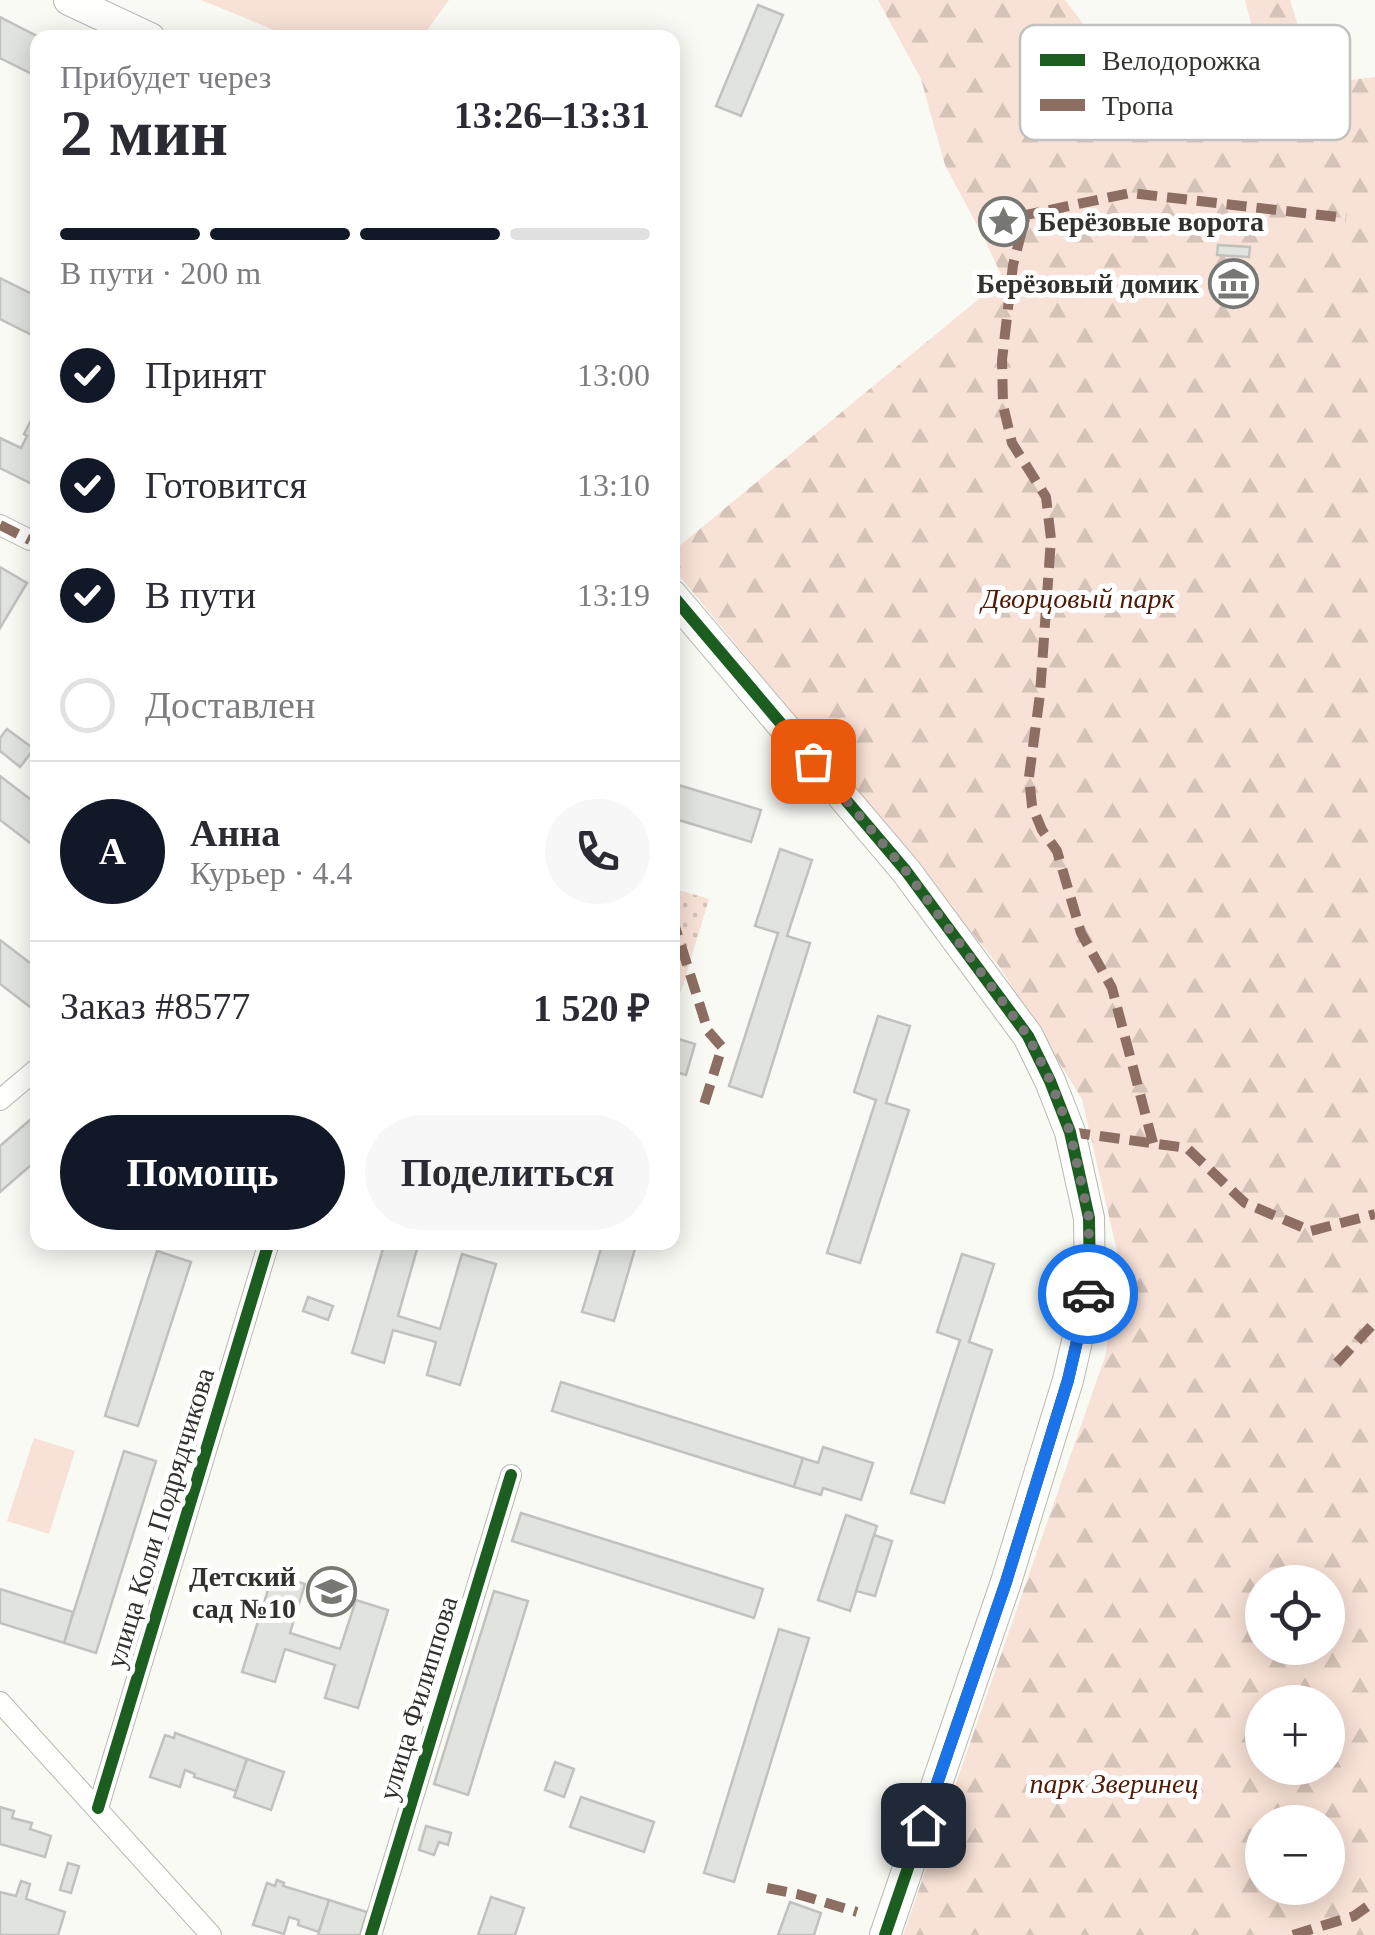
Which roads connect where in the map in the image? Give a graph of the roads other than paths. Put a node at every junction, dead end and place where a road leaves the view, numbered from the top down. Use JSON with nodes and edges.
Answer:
{"nodes":[{"id":1,"x":69,"y":0,"type":"edge"},
{"id":2,"x":133,"y":30,"type":"edge"},
{"id":3,"x":0,"y":526,"type":"edge"},
{"id":4,"x":30,"y":540,"type":"dead end"},
{"id":5,"x":680,"y":604,"type":"edge"},
{"id":6,"x":30,"y":1075,"type":"edge"},
{"id":7,"x":0,"y":1100,"type":"edge"},
{"id":8,"x":267,"y":1250,"type":"edge"},
{"id":9,"x":511,"y":1475,"type":"dead end"},
{"id":10,"x":0,"y":1702,"type":"edge"},
{"id":11,"x":98,"y":1808,"type":"junction"},
{"id":12,"x":211,"y":1935,"type":"edge"},
{"id":13,"x":371,"y":1935,"type":"edge"},
{"id":14,"x":885,"y":1935,"type":"edge"}],
"edges":[{"from":1,"to":2,"type":"street"},
{"from":3,"to":4,"type":"street"},
{"from":5,"to":14,"type":"street"},
{"from":6,"to":7,"type":"street"},
{"from":8,"to":11,"type":"street","name":"улица Коли Подрядчикова"},
{"from":9,"to":13,"type":"street","name":"улица Филиппова"},
{"from":10,"to":11,"type":"street"},
{"from":11,"to":12,"type":"street"}]}
